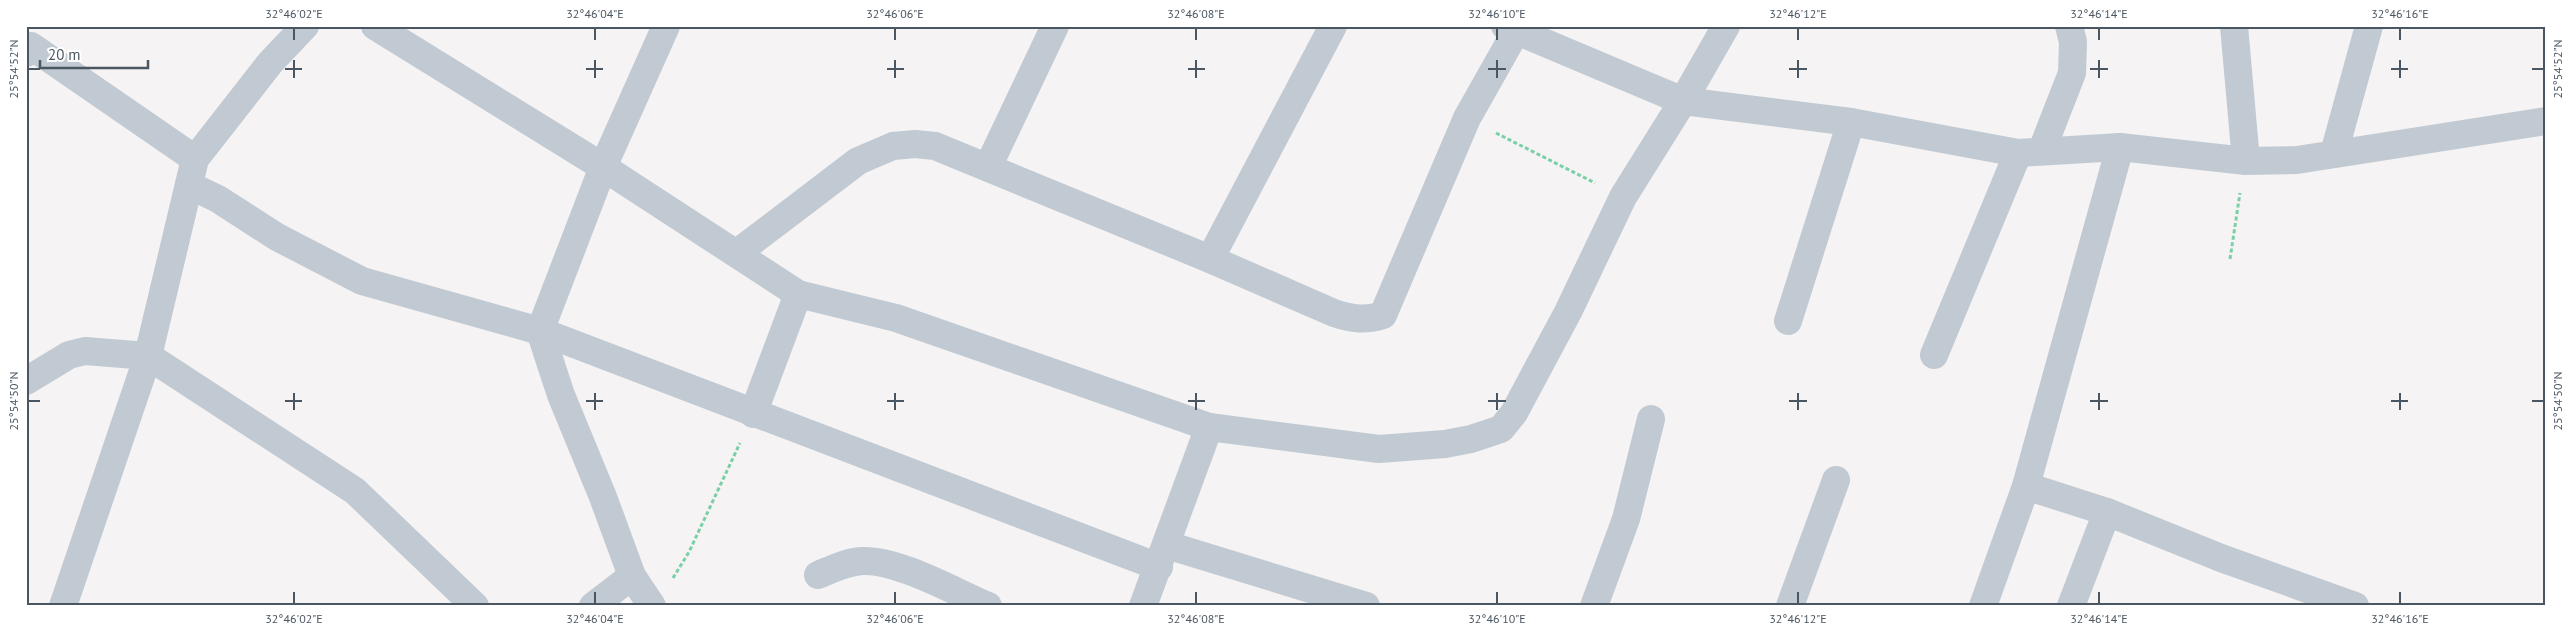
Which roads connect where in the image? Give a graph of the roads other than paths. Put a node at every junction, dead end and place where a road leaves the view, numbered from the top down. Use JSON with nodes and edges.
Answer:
{"nodes":[{"id":1,"x":305,"y":26,"type":"edge"},
{"id":2,"x":375,"y":26,"type":"edge"},
{"id":3,"x":666,"y":26,"type":"edge"},
{"id":4,"x":1055,"y":26,"type":"edge"},
{"id":5,"x":1333,"y":26,"type":"edge"},
{"id":6,"x":1726,"y":26,"type":"edge"},
{"id":7,"x":2069,"y":26,"type":"edge"},
{"id":8,"x":2234,"y":26,"type":"edge"},
{"id":9,"x":2369,"y":26,"type":"edge"},
{"id":10,"x":1513,"y":28,"type":"edge"},
{"id":11,"x":26,"y":53,"type":"edge"},
{"id":12,"x":1683,"y":101,"type":"junction"},
{"id":13,"x":2546,"y":121,"type":"edge"},
{"id":14,"x":1851,"y":122,"type":"junction"},
{"id":15,"x":2120,"y":147,"type":"junction"},
{"id":16,"x":2030,"y":152,"type":"junction"},
{"id":17,"x":2334,"y":154,"type":"junction"},
{"id":18,"x":2246,"y":161,"type":"junction"},
{"id":19,"x":603,"y":167,"type":"junction"},
{"id":20,"x":988,"y":167,"type":"junction"},
{"id":21,"x":192,"y":172,"type":"junction"},
{"id":22,"x":737,"y":254,"type":"junction"},
{"id":23,"x":1210,"y":259,"type":"junction"},
{"id":24,"x":798,"y":294,"type":"junction"},
{"id":25,"x":1788,"y":321,"type":"dead end"},
{"id":26,"x":540,"y":331,"type":"junction"},
{"id":27,"x":1934,"y":355,"type":"dead end"},
{"id":28,"x":148,"y":356,"type":"junction"},
{"id":29,"x":26,"y":381,"type":"edge"},
{"id":30,"x":753,"y":414,"type":"junction"},
{"id":31,"x":1651,"y":419,"type":"dead end"},
{"id":32,"x":1209,"y":427,"type":"junction"},
{"id":33,"x":1836,"y":480,"type":"dead end"},
{"id":34,"x":2026,"y":486,"type":"junction"},
{"id":35,"x":2107,"y":512,"type":"junction"},
{"id":36,"x":1163,"y":556,"type":"junction"},
{"id":37,"x":818,"y":575,"type":"dead end"},
{"id":38,"x":632,"y":576,"type":"junction"},
{"id":39,"x":63,"y":606,"type":"edge"},
{"id":40,"x":475,"y":606,"type":"edge"},
{"id":41,"x":593,"y":606,"type":"edge"},
{"id":42,"x":652,"y":606,"type":"edge"},
{"id":43,"x":988,"y":606,"type":"edge"},
{"id":44,"x":1143,"y":606,"type":"edge"},
{"id":45,"x":1366,"y":606,"type":"edge"},
{"id":46,"x":1594,"y":606,"type":"edge"},
{"id":47,"x":1790,"y":606,"type":"edge"},
{"id":48,"x":1983,"y":606,"type":"edge"},
{"id":49,"x":2071,"y":606,"type":"edge"},
{"id":50,"x":2355,"y":606,"type":"edge"}],
"edges":[{"from":1,"to":21,"type":"street"},
{"from":2,"to":19,"type":"street"},
{"from":3,"to":19,"type":"street"},
{"from":4,"to":20,"type":"street"},
{"from":5,"to":23,"type":"street"},
{"from":6,"to":12,"type":"street"},
{"from":7,"to":16,"type":"street"},
{"from":8,"to":18,"type":"street"},
{"from":9,"to":17,"type":"street"},
{"from":10,"to":12,"type":"street"},
{"from":10,"to":23,"type":"street"},
{"from":11,"to":21,"type":"street"},
{"from":12,"to":14,"type":"street"},
{"from":12,"to":32,"type":"street"},
{"from":13,"to":17,"type":"street"},
{"from":14,"to":16,"type":"street"},
{"from":14,"to":25,"type":"street"},
{"from":15,"to":16,"type":"street"},
{"from":15,"to":18,"type":"street"},
{"from":15,"to":34,"type":"street"},
{"from":16,"to":27,"type":"street"},
{"from":17,"to":18,"type":"street"},
{"from":19,"to":22,"type":"street"},
{"from":19,"to":26,"type":"street"},
{"from":20,"to":22,"type":"street"},
{"from":20,"to":23,"type":"street"},
{"from":21,"to":26,"type":"street"},
{"from":21,"to":28,"type":"street"},
{"from":22,"to":24,"type":"street"},
{"from":24,"to":30,"type":"street"},
{"from":24,"to":32,"type":"street"},
{"from":26,"to":30,"type":"street"},
{"from":26,"to":38,"type":"street"},
{"from":28,"to":29,"type":"street"},
{"from":28,"to":39,"type":"street"},
{"from":28,"to":40,"type":"street"},
{"from":30,"to":36,"type":"street"},
{"from":31,"to":46,"type":"street"},
{"from":32,"to":36,"type":"street"},
{"from":33,"to":47,"type":"street"},
{"from":34,"to":35,"type":"street"},
{"from":34,"to":48,"type":"street"},
{"from":35,"to":49,"type":"street"},
{"from":35,"to":50,"type":"street"},
{"from":36,"to":44,"type":"street"},
{"from":36,"to":45,"type":"street"},
{"from":37,"to":43,"type":"street"},
{"from":38,"to":41,"type":"street"},
{"from":38,"to":42,"type":"street"}]}
